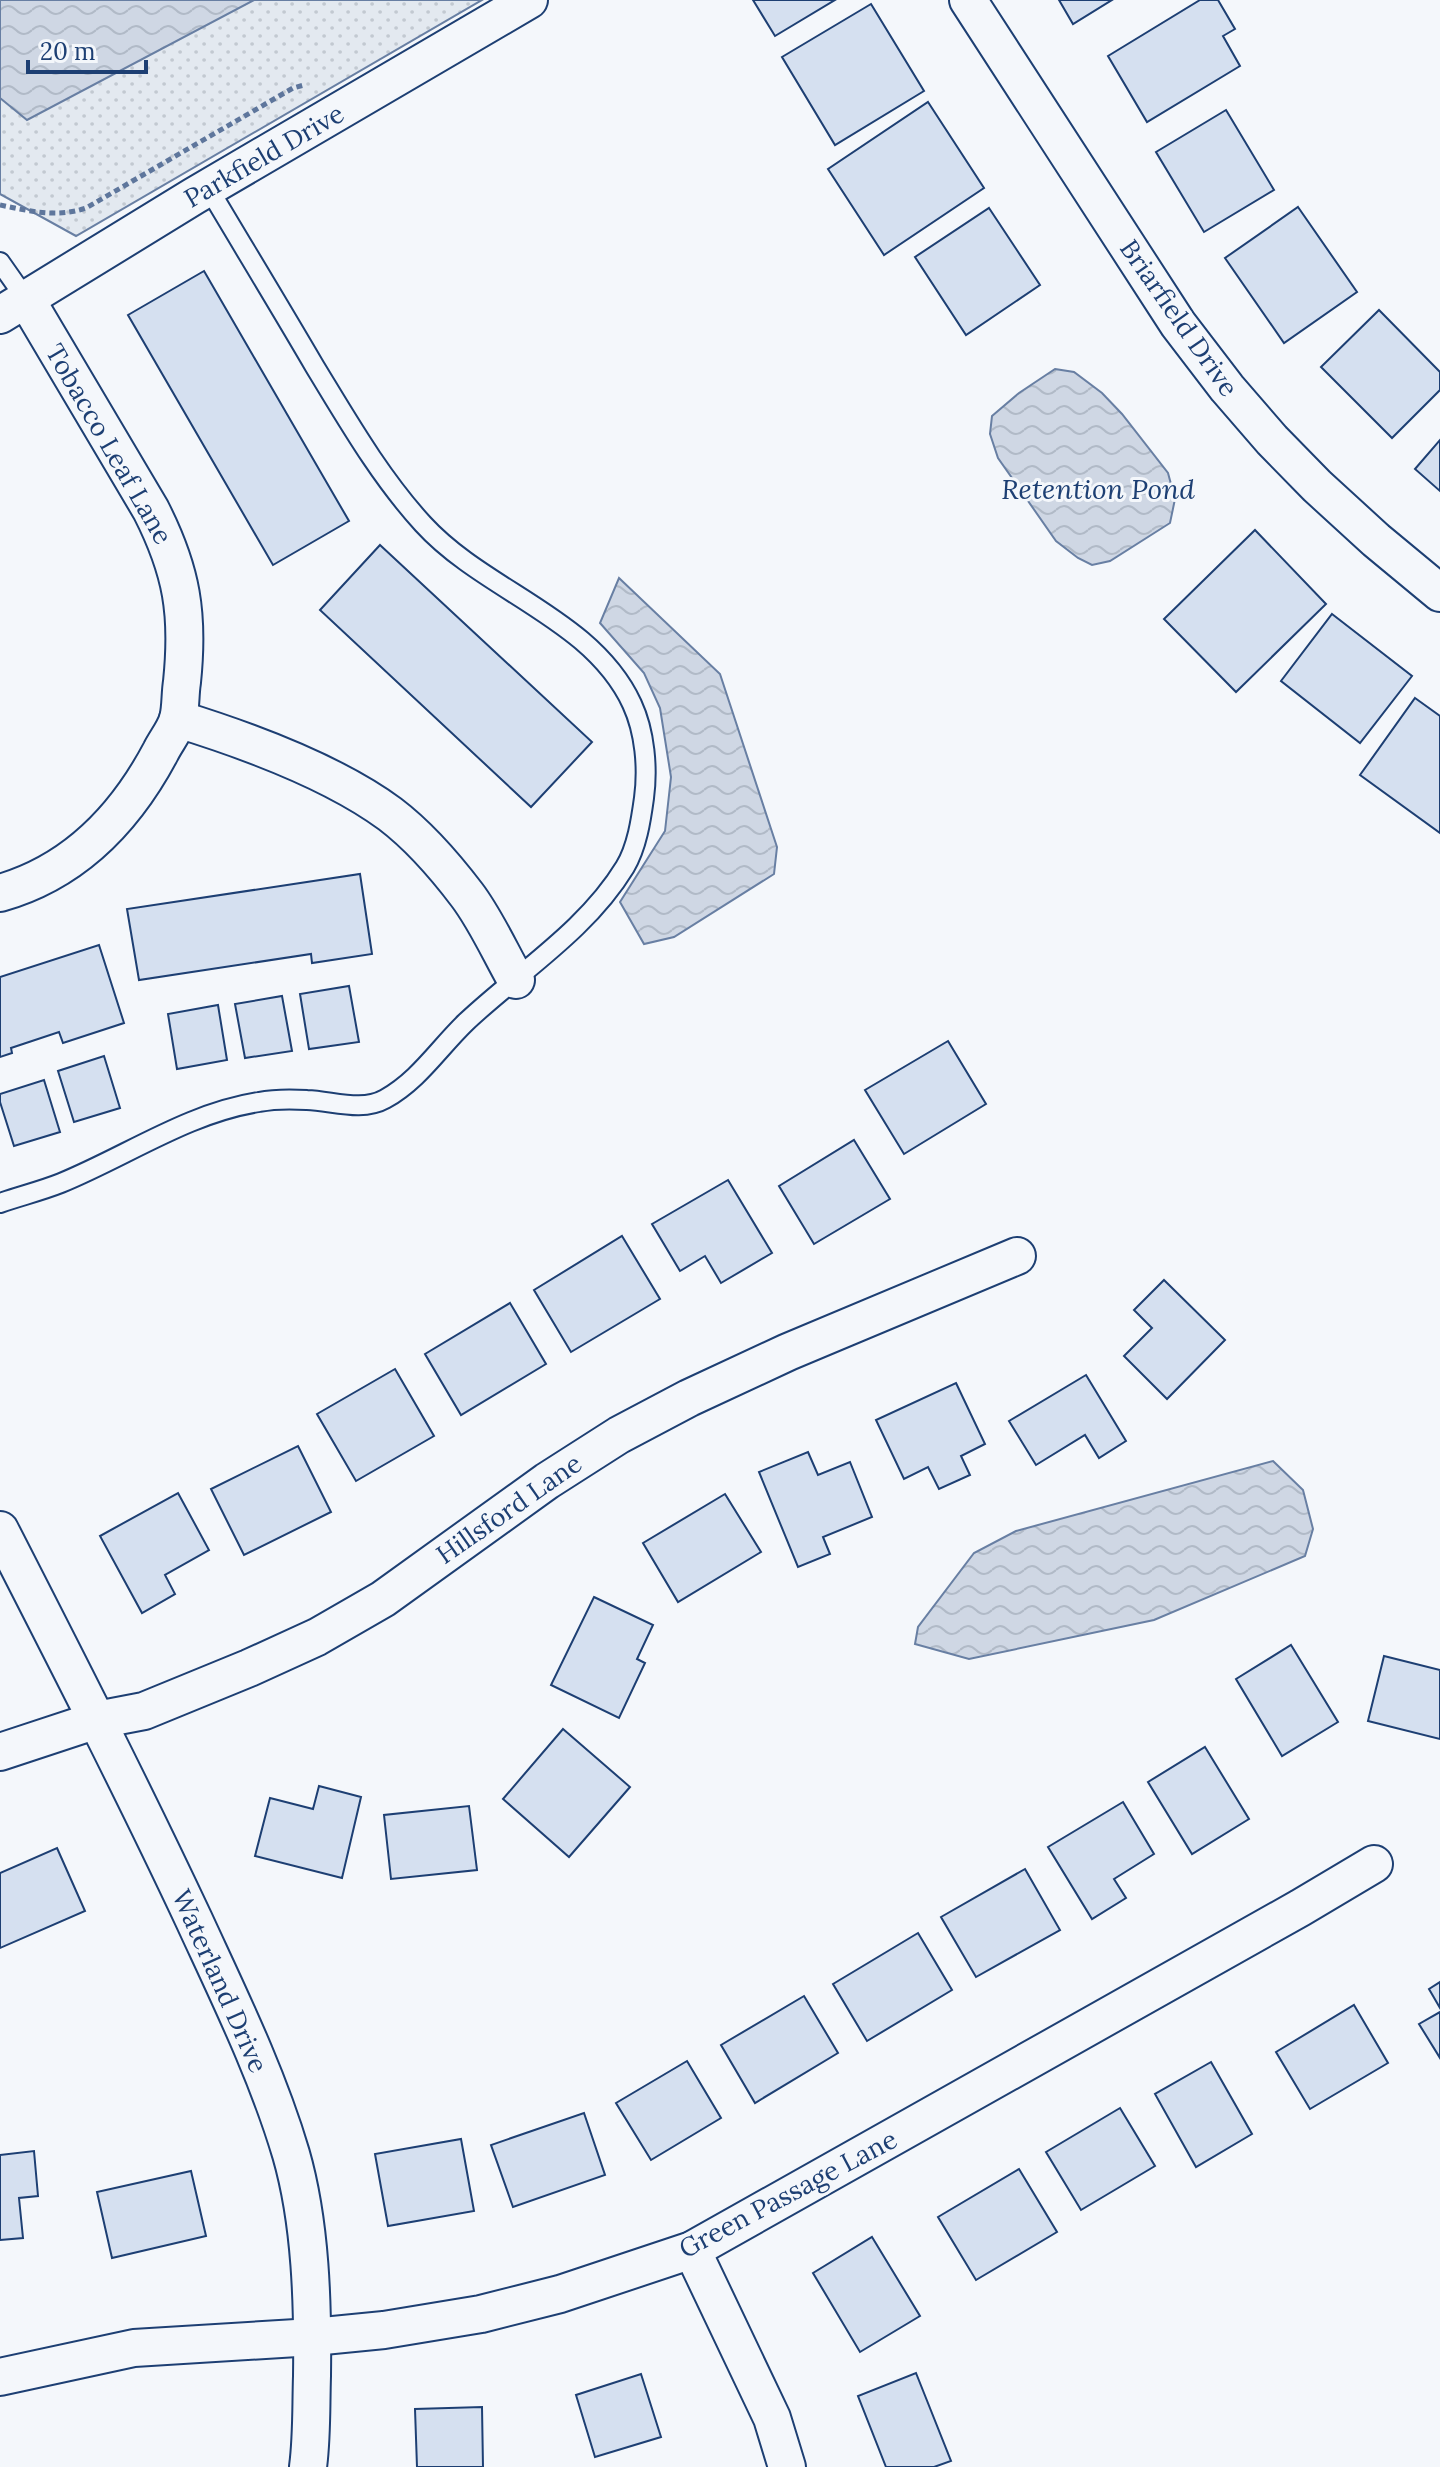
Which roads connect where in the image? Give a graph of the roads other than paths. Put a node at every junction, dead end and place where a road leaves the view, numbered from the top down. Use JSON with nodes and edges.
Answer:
{"nodes":[{"id":1,"x":529,"y":0,"type":"edge"},
{"id":2,"x":968,"y":0,"type":"edge"},
{"id":3,"x":209,"y":189,"type":"junction"},
{"id":4,"x":0,"y":262,"type":"edge"},
{"id":5,"x":13,"y":307,"type":"edge"},
{"id":6,"x":1440,"y":593,"type":"edge"},
{"id":7,"x":178,"y":719,"type":"junction"},
{"id":8,"x":0,"y":893,"type":"edge"},
{"id":9,"x":516,"y":980,"type":"junction"},
{"id":10,"x":0,"y":1203,"type":"edge"},
{"id":11,"x":1017,"y":1256,"type":"dead end"},
{"id":12,"x":0,"y":1530,"type":"edge"},
{"id":13,"x":97,"y":1720,"type":"junction"},
{"id":14,"x":0,"y":1752,"type":"edge"},
{"id":15,"x":1374,"y":1864,"type":"dead end"},
{"id":16,"x":692,"y":2250,"type":"junction"},
{"id":17,"x":313,"y":2337,"type":"junction"},
{"id":18,"x":0,"y":2377,"type":"edge"},
{"id":19,"x":308,"y":2467,"type":"edge"},
{"id":20,"x":787,"y":2467,"type":"edge"}],
"edges":[{"from":1,"to":3,"type":"street","name":"Parkfield Drive"},
{"from":2,"to":6,"type":"street","name":"Briarfield Drive"},
{"from":3,"to":5,"type":"street","name":"Parkfield Drive"},
{"from":3,"to":9,"type":"lane"},
{"from":4,"to":5,"type":"lane"},
{"from":5,"to":7,"type":"street","name":"Tobacco Leaf Lane"},
{"from":7,"to":8,"type":"street","name":"Tobacco Leaf Lane"},
{"from":7,"to":9,"type":"street"},
{"from":9,"to":10,"type":"lane"},
{"from":11,"to":13,"type":"street","name":"Hillsford Lane"},
{"from":12,"to":13,"type":"street","name":"Waterland Drive"},
{"from":13,"to":14,"type":"street","name":"Hillsford Lane"},
{"from":13,"to":17,"type":"street","name":"Waterland Drive"},
{"from":15,"to":16,"type":"street","name":"Green Passage Lane"},
{"from":16,"to":17,"type":"street","name":"Green Passage Lane"},
{"from":16,"to":20,"type":"street"},
{"from":17,"to":18,"type":"street","name":"Green Passage Lane"},
{"from":17,"to":19,"type":"street","name":"Waterland Drive"}]}
